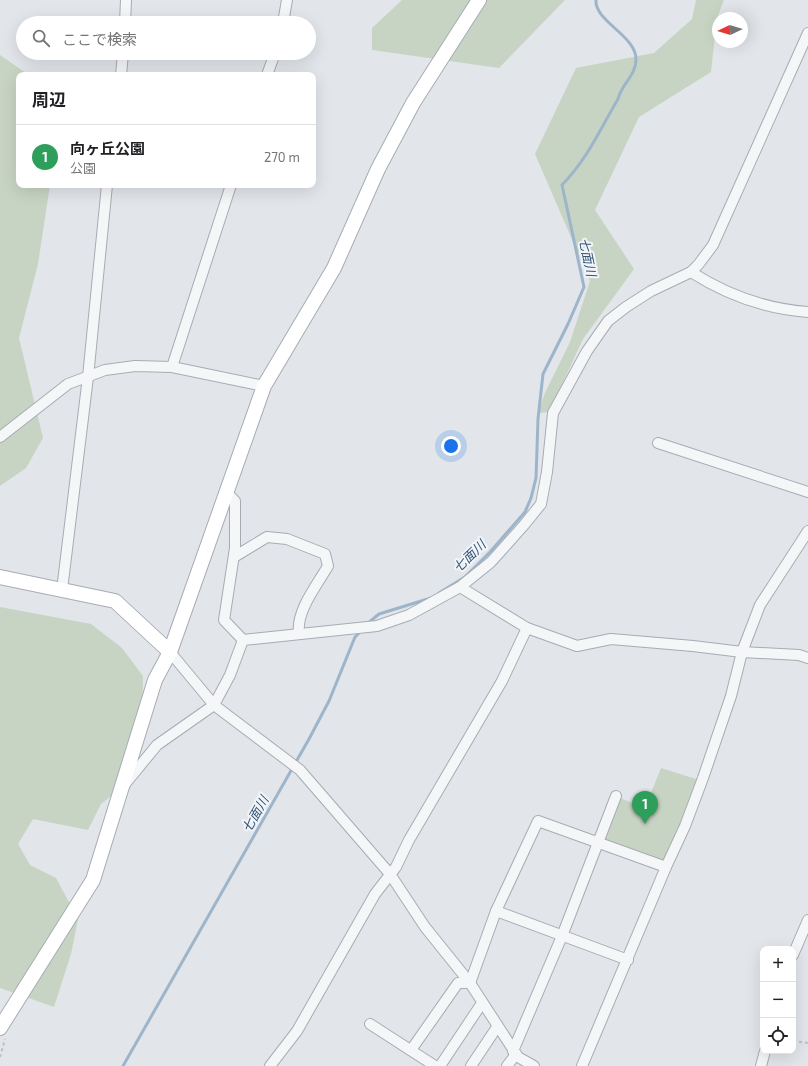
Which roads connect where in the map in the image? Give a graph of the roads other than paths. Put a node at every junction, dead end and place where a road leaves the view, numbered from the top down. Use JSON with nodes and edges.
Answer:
{"nodes":[{"id":1,"x":126,"y":0,"type":"edge"},
{"id":2,"x":287,"y":0,"type":"edge"},
{"id":3,"x":479,"y":0,"type":"edge"},
{"id":4,"x":125,"y":16,"type":"edge"},
{"id":5,"x":284,"y":16,"type":"edge"},
{"id":6,"x":808,"y":33,"type":"edge"},
{"id":7,"x":122,"y":60,"type":"edge"},
{"id":8,"x":272,"y":60,"type":"edge"},
{"id":9,"x":121,"y":72,"type":"edge"},
{"id":10,"x":268,"y":72,"type":"edge"},
{"id":11,"x":107,"y":188,"type":"edge"},
{"id":12,"x":230,"y":188,"type":"edge"},
{"id":13,"x":691,"y":272,"type":"junction"},
{"id":14,"x":808,"y":312,"type":"edge"},
{"id":15,"x":172,"y":367,"type":"junction"},
{"id":16,"x":88,"y":377,"type":"junction"},
{"id":17,"x":264,"y":386,"type":"junction"},
{"id":18,"x":0,"y":437,"type":"edge"},
{"id":19,"x":658,"y":443,"type":"dead end"},
{"id":20,"x":808,"y":492,"type":"edge"},
{"id":21,"x":227,"y":493,"type":"junction"},
{"id":22,"x":808,"y":532,"type":"edge"},
{"id":23,"x":234,"y":557,"type":"junction"},
{"id":24,"x":0,"y":577,"type":"edge"},
{"id":25,"x":460,"y":588,"type":"junction"},
{"id":26,"x":62,"y":590,"type":"junction"},
{"id":27,"x":527,"y":628,"type":"junction"},
{"id":28,"x":299,"y":634,"type":"junction"},
{"id":29,"x":243,"y":640,"type":"junction"},
{"id":30,"x":170,"y":652,"type":"junction"},
{"id":31,"x":742,"y":652,"type":"junction"},
{"id":32,"x":808,"y":658,"type":"edge"},
{"id":33,"x":214,"y":705,"type":"junction"},
{"id":34,"x":121,"y":788,"type":"junction"},
{"id":35,"x":616,"y":796,"type":"dead end"},
{"id":36,"x":598,"y":843,"type":"junction"},
{"id":37,"x":666,"y":867,"type":"junction"},
{"id":38,"x":390,"y":874,"type":"junction"},
{"id":39,"x":496,"y":912,"type":"junction"},
{"id":40,"x":808,"y":920,"type":"edge"},
{"id":41,"x":562,"y":936,"type":"junction"},
{"id":42,"x":796,"y":948,"type":"edge"},
{"id":43,"x":628,"y":960,"type":"junction"},
{"id":44,"x":470,"y":983,"type":"junction"},
{"id":45,"x":482,"y":1003,"type":"junction"},
{"id":46,"x":370,"y":1024,"type":"dead end"},
{"id":47,"x":1,"y":1027,"type":"edge"},
{"id":48,"x":498,"y":1027,"type":"junction"},
{"id":49,"x":411,"y":1050,"type":"junction"},
{"id":50,"x":514,"y":1052,"type":"junction"},
{"id":51,"x":764,"y":1054,"type":"edge"},
{"id":52,"x":270,"y":1066,"type":"edge"},
{"id":53,"x":435,"y":1066,"type":"edge"},
{"id":54,"x":440,"y":1066,"type":"edge"},
{"id":55,"x":471,"y":1066,"type":"edge"},
{"id":56,"x":507,"y":1066,"type":"edge"},
{"id":57,"x":534,"y":1066,"type":"edge"},
{"id":58,"x":582,"y":1066,"type":"edge"},
{"id":59,"x":761,"y":1066,"type":"edge"}],
"edges":[{"from":1,"to":4,"type":"street"},
{"from":2,"to":5,"type":"street"},
{"from":3,"to":17,"type":"street"},
{"from":6,"to":13,"type":"street"},
{"from":7,"to":9,"type":"street"},
{"from":8,"to":10,"type":"street"},
{"from":11,"to":16,"type":"street"},
{"from":12,"to":15,"type":"street"},
{"from":13,"to":14,"type":"street"},
{"from":13,"to":25,"type":"street"},
{"from":15,"to":16,"type":"street"},
{"from":15,"to":17,"type":"street"},
{"from":16,"to":18,"type":"street"},
{"from":16,"to":26,"type":"street"},
{"from":17,"to":21,"type":"street"},
{"from":19,"to":20,"type":"street"},
{"from":21,"to":23,"type":"street"},
{"from":21,"to":30,"type":"street"},
{"from":22,"to":31,"type":"street"},
{"from":23,"to":28,"type":"street"},
{"from":23,"to":29,"type":"street"},
{"from":24,"to":26,"type":"street"},
{"from":25,"to":27,"type":"street"},
{"from":25,"to":28,"type":"street"},
{"from":26,"to":30,"type":"street"},
{"from":27,"to":31,"type":"street"},
{"from":27,"to":38,"type":"street"},
{"from":28,"to":29,"type":"street"},
{"from":29,"to":33,"type":"street"},
{"from":30,"to":33,"type":"street"},
{"from":30,"to":34,"type":"street"},
{"from":31,"to":32,"type":"street"},
{"from":31,"to":37,"type":"street"},
{"from":33,"to":34,"type":"street"},
{"from":33,"to":38,"type":"street"},
{"from":34,"to":47,"type":"street"},
{"from":35,"to":36,"type":"street"},
{"from":36,"to":37,"type":"street"},
{"from":36,"to":39,"type":"street"},
{"from":36,"to":41,"type":"street"},
{"from":37,"to":43,"type":"street"},
{"from":38,"to":44,"type":"street"},
{"from":38,"to":52,"type":"street"},
{"from":39,"to":41,"type":"street"},
{"from":39,"to":44,"type":"street"},
{"from":40,"to":42,"type":"street"},
{"from":41,"to":43,"type":"street"},
{"from":41,"to":50,"type":"street"},
{"from":43,"to":58,"type":"street"},
{"from":44,"to":45,"type":"street"},
{"from":44,"to":49,"type":"street"},
{"from":45,"to":48,"type":"street"},
{"from":45,"to":54,"type":"street"},
{"from":46,"to":49,"type":"street"},
{"from":48,"to":50,"type":"street"},
{"from":48,"to":55,"type":"street"},
{"from":49,"to":53,"type":"street"},
{"from":50,"to":56,"type":"street"},
{"from":50,"to":57,"type":"street"},
{"from":51,"to":59,"type":"street"}]}
